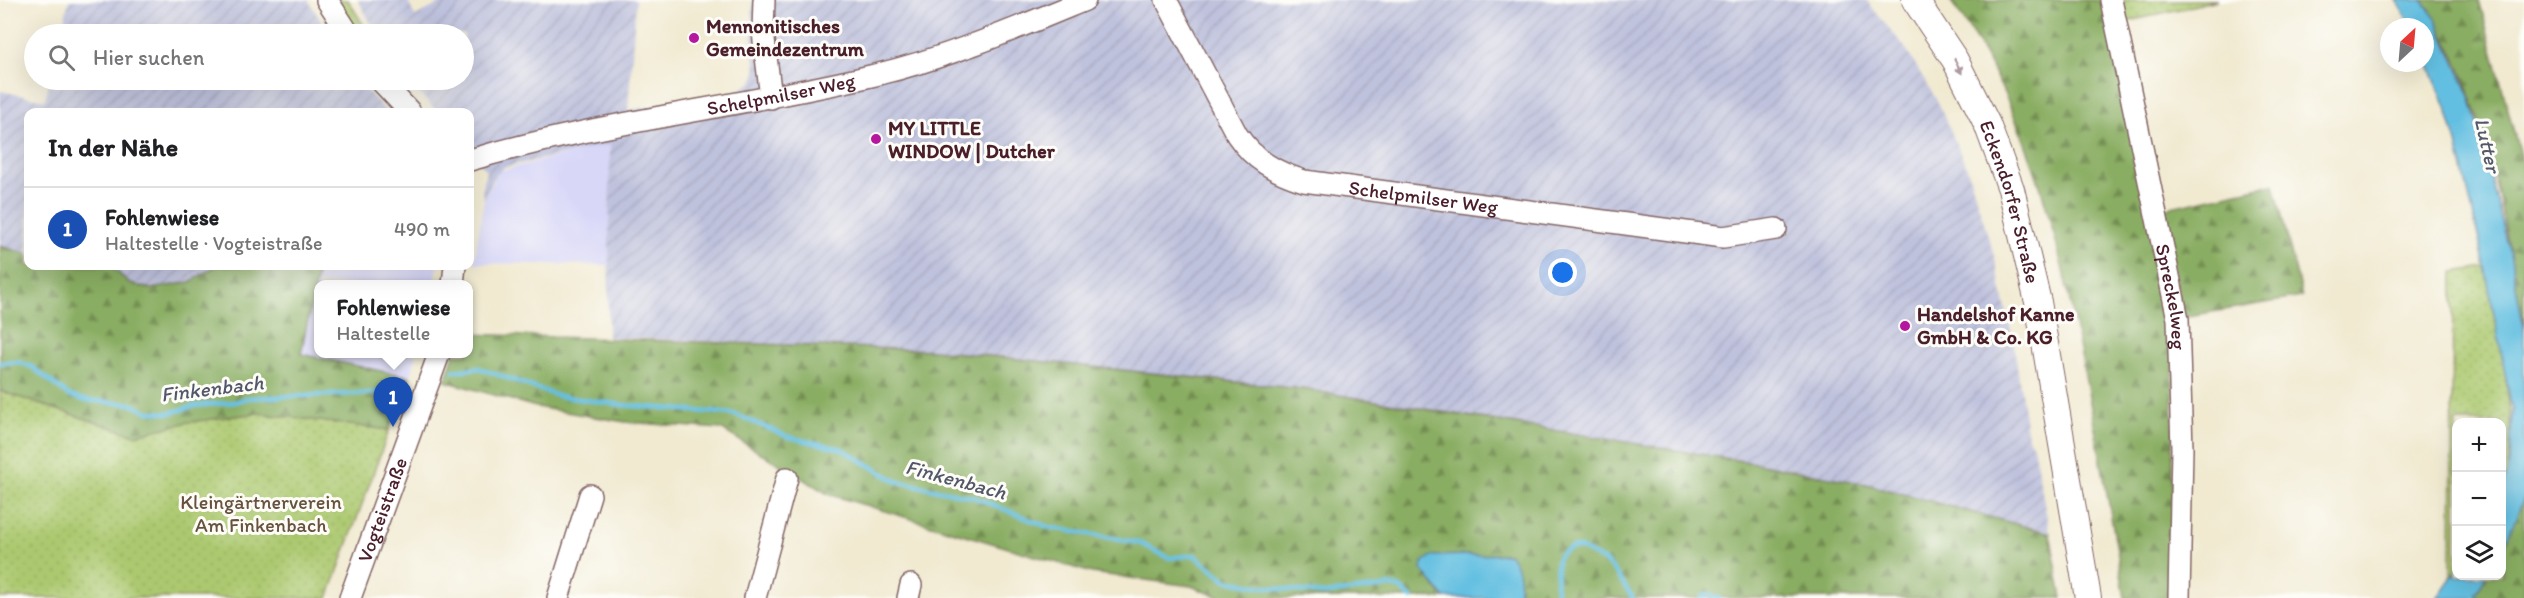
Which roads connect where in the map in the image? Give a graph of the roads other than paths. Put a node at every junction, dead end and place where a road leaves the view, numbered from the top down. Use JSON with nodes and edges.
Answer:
{"nodes":[{"id":1,"x":327,"y":0,"type":"edge"},
{"id":2,"x":764,"y":0,"type":"edge"},
{"id":3,"x":1085,"y":0,"type":"edge"},
{"id":4,"x":1166,"y":0,"type":"edge"},
{"id":5,"x":1915,"y":0,"type":"edge"},
{"id":6,"x":1935,"y":0,"type":"edge"},
{"id":7,"x":2111,"y":0,"type":"edge"},
{"id":8,"x":343,"y":24,"type":"edge"},
{"id":9,"x":389,"y":90,"type":"edge"},
{"id":10,"x":771,"y":98,"type":"junction"},
{"id":11,"x":406,"y":108,"type":"edge"},
{"id":12,"x":474,"y":159,"type":"edge"},
{"id":13,"x":1776,"y":229,"type":"dead end"},
{"id":14,"x":438,"y":358,"type":"edge"},
{"id":15,"x":787,"y":478,"type":"dead end"},
{"id":16,"x":590,"y":495,"type":"dead end"},
{"id":17,"x":350,"y":598,"type":"edge"},
{"id":18,"x":558,"y":598,"type":"edge"},
{"id":19,"x":755,"y":598,"type":"edge"},
{"id":20,"x":2088,"y":598,"type":"edge"},
{"id":21,"x":2105,"y":598,"type":"edge"},
{"id":22,"x":2179,"y":598,"type":"edge"}],
"edges":[{"from":1,"to":8,"type":"street"},
{"from":2,"to":10,"type":"street"},
{"from":3,"to":10,"type":"street","name":"Schelpmilser Weg"},
{"from":4,"to":13,"type":"street","name":"Schelpmilser Weg"},
{"from":5,"to":20,"type":"main road","name":"Eckendorfer Straße","one_way":true},
{"from":6,"to":21,"type":"main road","name":"Eckendorfer Straße"},
{"from":7,"to":22,"type":"street","name":"Spreckelweg"},
{"from":9,"to":11,"type":"street"},
{"from":10,"to":12,"type":"street","name":"Schelpmilser Weg"},
{"from":14,"to":17,"type":"street","name":"Vogteistraße"},
{"from":15,"to":19,"type":"street"},
{"from":16,"to":18,"type":"street"}]}
